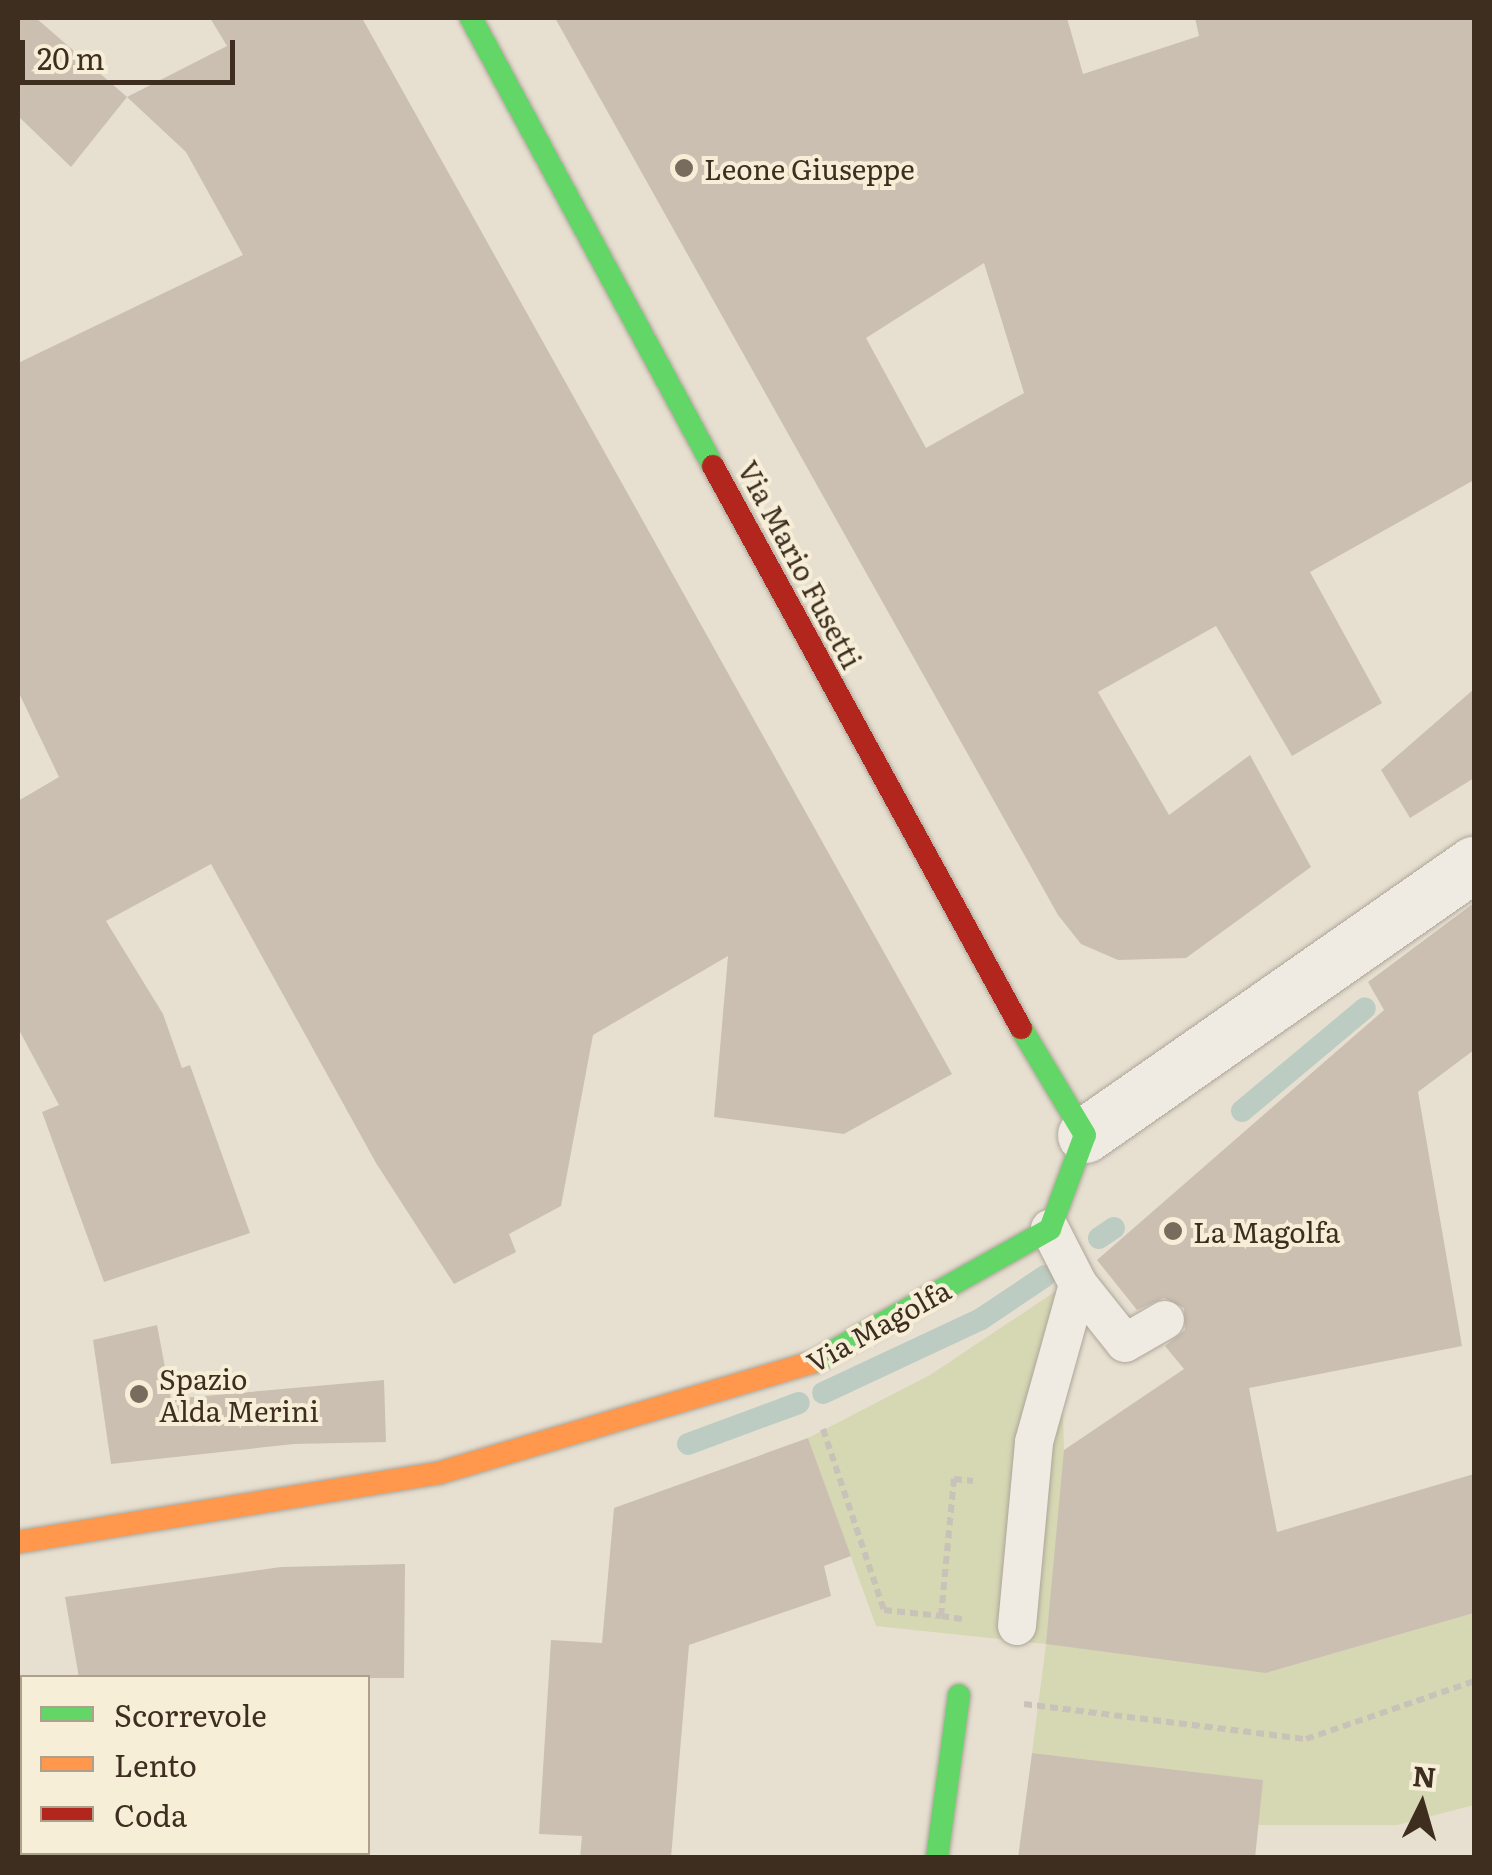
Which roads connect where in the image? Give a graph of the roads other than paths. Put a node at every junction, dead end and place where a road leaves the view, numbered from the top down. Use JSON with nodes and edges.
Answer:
{"nodes":[{"id":1,"x":471,"y":18,"type":"edge"},
{"id":2,"x":1474,"y":864,"type":"edge"},
{"id":3,"x":1085,"y":1135,"type":"junction"},
{"id":4,"x":1050,"y":1229,"type":"junction"},
{"id":5,"x":1078,"y":1284,"type":"junction"},
{"id":6,"x":1165,"y":1320,"type":"dead end"},
{"id":7,"x":18,"y":1542,"type":"edge"},
{"id":8,"x":1017,"y":1626,"type":"dead end"},
{"id":9,"x":959,"y":1695,"type":"road end"},
{"id":10,"x":938,"y":1858,"type":"edge"}],
"edges":[{"from":1,"to":3,"type":"street","name":"Via Mario Fusetti"},
{"from":2,"to":3,"type":"street"},
{"from":3,"to":4,"type":"street"},
{"from":4,"to":5,"type":"lane"},
{"from":4,"to":7,"type":"street","name":"Via Magolfa"},
{"from":5,"to":6,"type":"lane"},
{"from":5,"to":8,"type":"lane"},
{"from":9,"to":10,"type":"street"}]}
